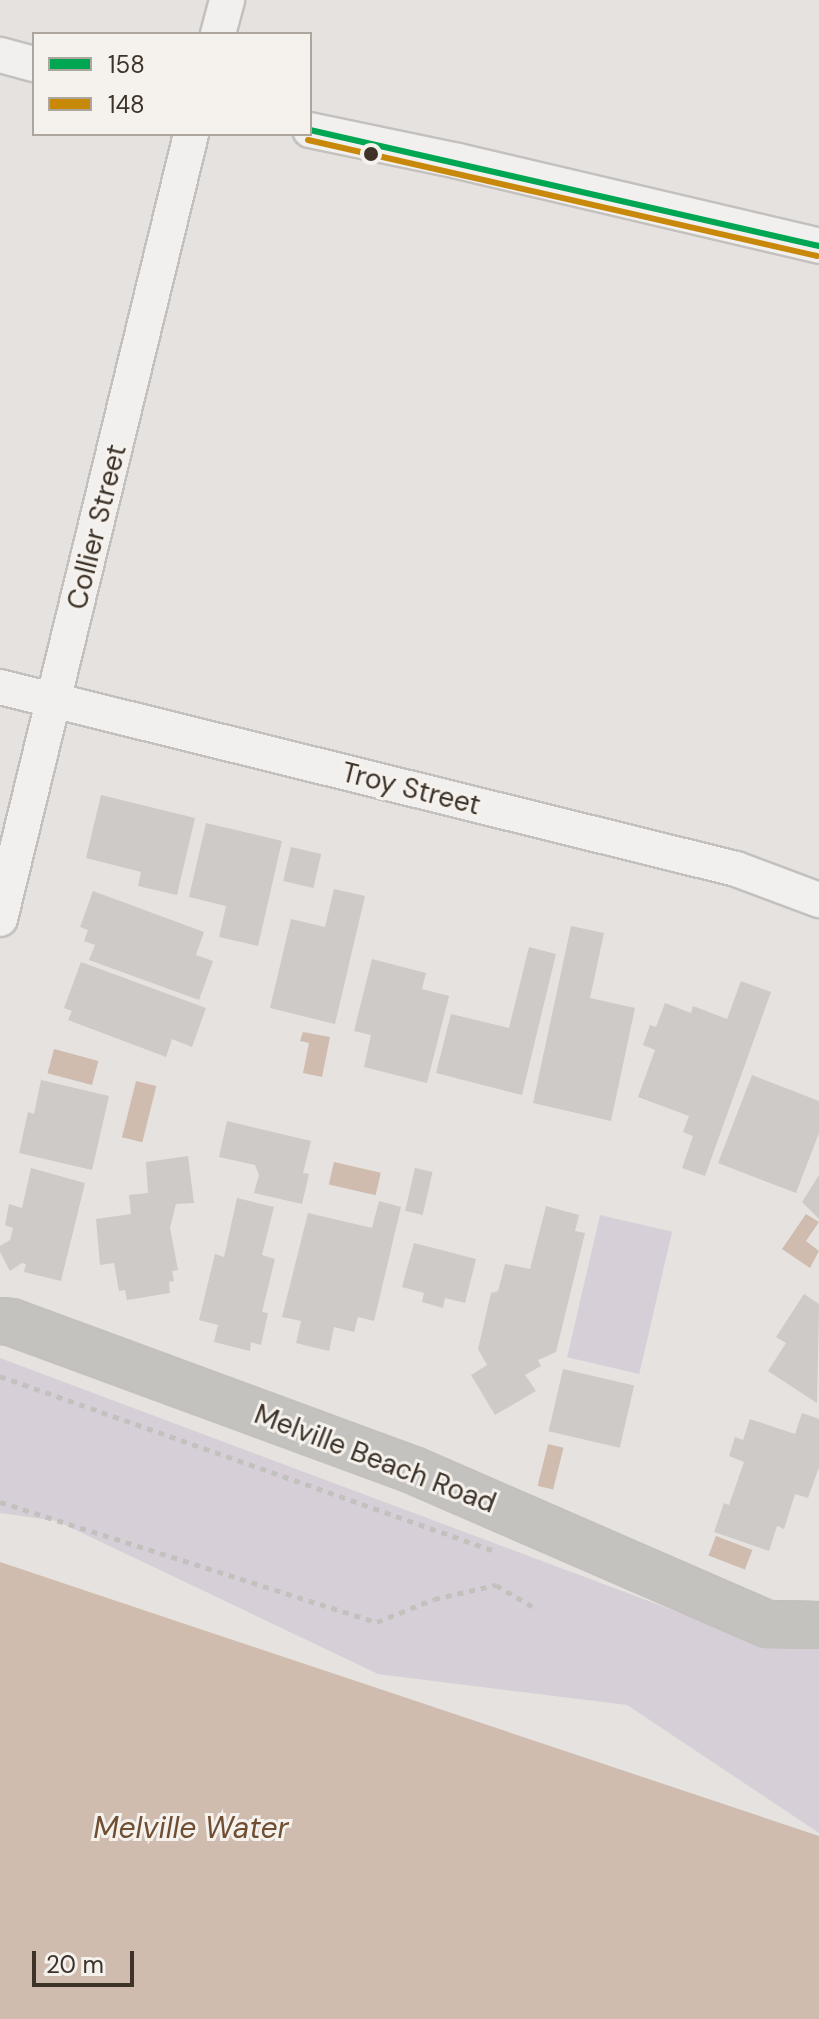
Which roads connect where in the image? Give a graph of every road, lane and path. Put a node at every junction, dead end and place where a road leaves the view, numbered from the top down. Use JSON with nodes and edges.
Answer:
{"nodes":[{"id":1,"x":227,"y":0,"type":"edge"},
{"id":2,"x":219,"y":32,"type":"edge"},
{"id":3,"x":0,"y":55,"type":"edge"},
{"id":4,"x":32,"y":63,"type":"edge"},
{"id":5,"x":312,"y":130,"type":"edge"},
{"id":6,"x":191,"y":136,"type":"edge"},
{"id":7,"x":819,"y":246,"type":"edge"},
{"id":8,"x":0,"y":687,"type":"edge"},
{"id":9,"x":55,"y":700,"type":"junction"},
{"id":10,"x":819,"y":900,"type":"edge"},
{"id":11,"x":0,"y":919,"type":"edge"},
{"id":12,"x":4,"y":1318,"type":"edge"},
{"id":13,"x":0,"y":1376,"type":"edge"},
{"id":14,"x":0,"y":1502,"type":"edge"},
{"id":15,"x":494,"y":1551,"type":"dead end"},
{"id":16,"x":819,"y":1601,"type":"edge"},
{"id":17,"x":533,"y":1607,"type":"dead end"},
{"id":18,"x":735,"y":1607,"type":"junction"},
{"id":19,"x":819,"y":1625,"type":"edge"}],
"edges":[{"from":1,"to":2,"type":"street"},
{"from":3,"to":4,"type":"street"},
{"from":5,"to":7,"type":"street"},
{"from":6,"to":9,"type":"street","name":"Collier Street"},
{"from":8,"to":9,"type":"street","name":"Troy Street"},
{"from":9,"to":10,"type":"street","name":"Troy Street"},
{"from":9,"to":11,"type":"street","name":"Collier Street"},
{"from":12,"to":18,"type":"street","name":"Melville Beach Road"},
{"from":13,"to":15,"type":"path"},
{"from":14,"to":17,"type":"path"},
{"from":16,"to":18,"type":"street"},
{"from":18,"to":19,"type":"street","name":"Melville Beach Road"}]}
